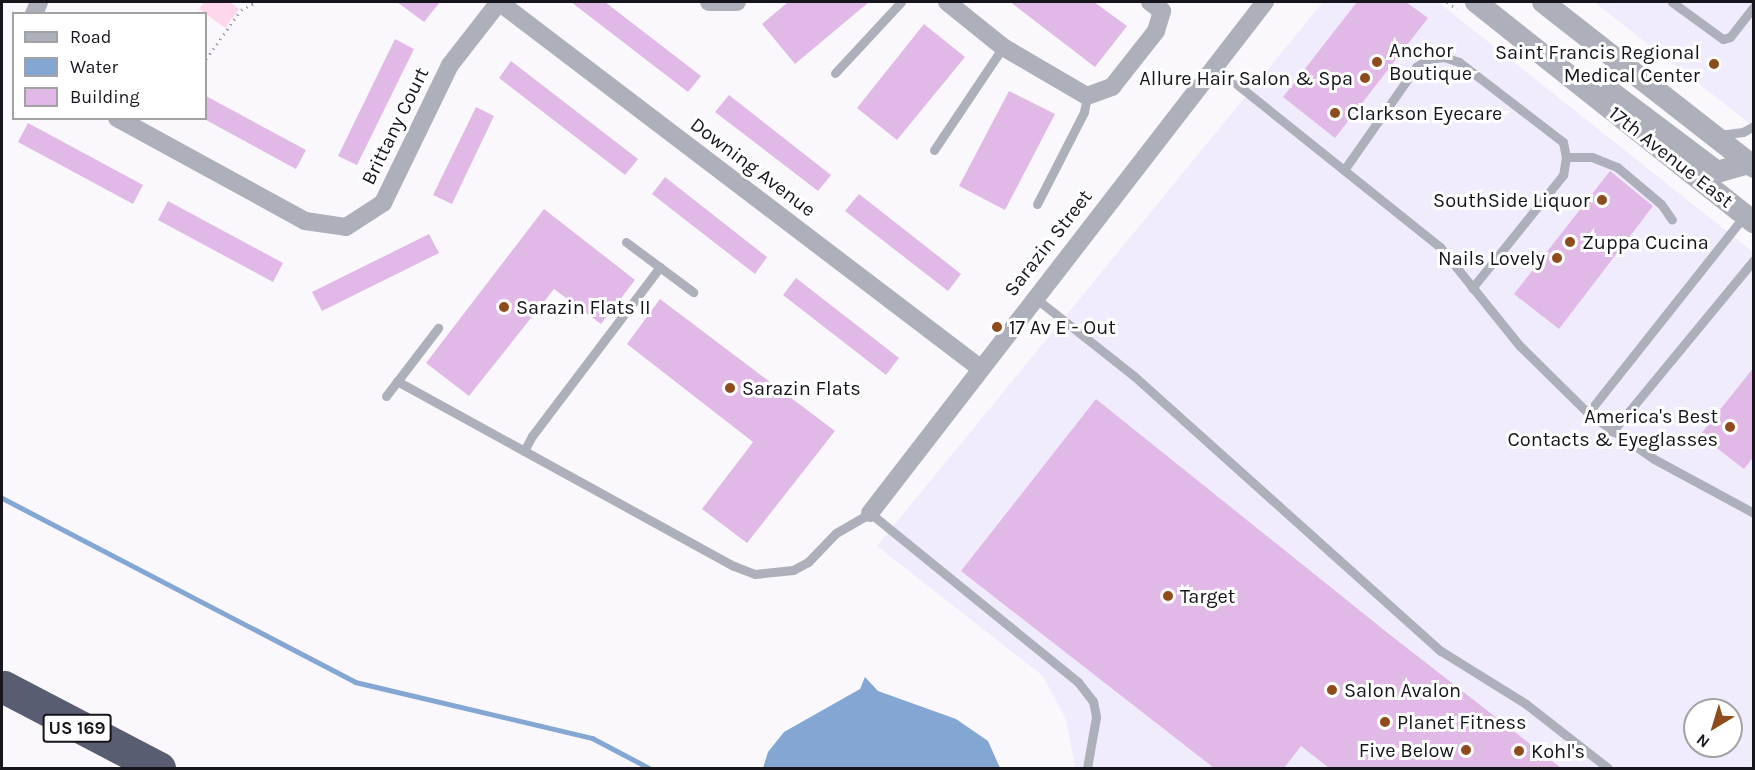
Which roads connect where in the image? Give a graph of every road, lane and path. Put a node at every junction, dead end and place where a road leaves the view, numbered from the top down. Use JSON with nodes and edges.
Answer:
{"nodes":[{"id":1,"x":256,"y":2,"type":"edge"},
{"id":2,"x":499,"y":2,"type":"edge"},
{"id":3,"x":709,"y":2,"type":"edge"},
{"id":4,"x":737,"y":2,"type":"edge"},
{"id":5,"x":901,"y":2,"type":"edge"},
{"id":6,"x":947,"y":2,"type":"edge"},
{"id":7,"x":1265,"y":2,"type":"edge"},
{"id":8,"x":1476,"y":2,"type":"edge"},
{"id":9,"x":1544,"y":2,"type":"edge"},
{"id":10,"x":1672,"y":2,"type":"edge"},
{"id":11,"x":1162,"y":5,"type":"edge"},
{"id":12,"x":1754,"y":6,"type":"edge"},
{"id":13,"x":1004,"y":47,"type":"junction"},
{"id":14,"x":207,"y":58,"type":"edge"},
{"id":15,"x":1551,"y":62,"type":"junction"},
{"id":16,"x":1214,"y":66,"type":"junction"},
{"id":17,"x":835,"y":73,"type":"dead end"},
{"id":18,"x":1087,"y":96,"type":"junction"},
{"id":19,"x":121,"y":120,"type":"edge"},
{"id":20,"x":1754,"y":126,"type":"edge"},
{"id":21,"x":1713,"y":135,"type":"junction"},
{"id":22,"x":934,"y":150,"type":"dead end"},
{"id":23,"x":1566,"y":157,"type":"junction"},
{"id":24,"x":1752,"y":163,"type":"edge"},
{"id":25,"x":1344,"y":170,"type":"junction"},
{"id":26,"x":1037,"y":204,"type":"dead end"},
{"id":27,"x":1751,"y":217,"type":"edge"},
{"id":28,"x":1672,"y":220,"type":"dead end"},
{"id":29,"x":626,"y":242,"type":"dead end"},
{"id":30,"x":1754,"y":261,"type":"edge"},
{"id":31,"x":660,"y":267,"type":"junction"},
{"id":32,"x":1472,"y":288,"type":"junction"},
{"id":33,"x":693,"y":292,"type":"dead end"},
{"id":34,"x":1035,"y":297,"type":"junction"},
{"id":35,"x":438,"y":328,"type":"dead end"},
{"id":36,"x":980,"y":368,"type":"junction"},
{"id":37,"x":397,"y":381,"type":"junction"},
{"id":38,"x":386,"y":396,"type":"dead end"},
{"id":39,"x":1588,"y":413,"type":"junction"},
{"id":40,"x":1612,"y":432,"type":"junction"},
{"id":41,"x":524,"y":451,"type":"junction"},
{"id":42,"x":870,"y":513,"type":"junction"},
{"id":43,"x":1754,"y":513,"type":"edge"},
{"id":44,"x":3,"y":686,"type":"edge"},
{"id":45,"x":150,"y":768,"type":"edge"},
{"id":46,"x":159,"y":768,"type":"edge"},
{"id":47,"x":1087,"y":768,"type":"edge"},
{"id":48,"x":1608,"y":768,"type":"edge"}],
"edges":[{"from":1,"to":14,"type":"path"},
{"from":2,"to":19,"type":"street","name":"Brittany Court"},
{"from":2,"to":36,"type":"street","name":"Downing Avenue"},
{"from":3,"to":4,"type":"street"},
{"from":5,"to":17,"type":"lane"},
{"from":6,"to":13,"type":"street"},
{"from":7,"to":16,"type":"street","name":"Sarazin Street"},
{"from":8,"to":15,"type":"street","name":"17th Avenue East"},
{"from":9,"to":21,"type":"street"},
{"from":10,"to":12,"type":"lane"},
{"from":11,"to":18,"type":"street"},
{"from":13,"to":18,"type":"street"},
{"from":13,"to":22,"type":"lane"},
{"from":15,"to":24,"type":"street"},
{"from":15,"to":27,"type":"street","name":"17th Avenue East"},
{"from":16,"to":25,"type":"lane"},
{"from":16,"to":34,"type":"street","name":"Sarazin Street"},
{"from":18,"to":26,"type":"lane"},
{"from":20,"to":21,"type":"lane"},
{"from":21,"to":24,"type":"street"},
{"from":23,"to":25,"type":"lane"},
{"from":23,"to":28,"type":"lane"},
{"from":23,"to":32,"type":"lane"},
{"from":25,"to":32,"type":"lane"},
{"from":27,"to":39,"type":"lane"},
{"from":29,"to":31,"type":"lane"},
{"from":30,"to":40,"type":"lane"},
{"from":31,"to":33,"type":"lane"},
{"from":31,"to":41,"type":"lane"},
{"from":32,"to":39,"type":"lane"},
{"from":34,"to":36,"type":"street","name":"Sarazin Street"},
{"from":34,"to":48,"type":"lane"},
{"from":35,"to":37,"type":"lane"},
{"from":36,"to":42,"type":"street","name":"Sarazin Street"},
{"from":37,"to":38,"type":"lane"},
{"from":37,"to":41,"type":"lane"},
{"from":39,"to":40,"type":"lane"},
{"from":40,"to":43,"type":"lane"},
{"from":41,"to":42,"type":"lane"},
{"from":42,"to":47,"type":"lane"},
{"from":44,"to":45,"type":"highway","number":"US 169"},
{"from":44,"to":46,"type":"highway"}]}
